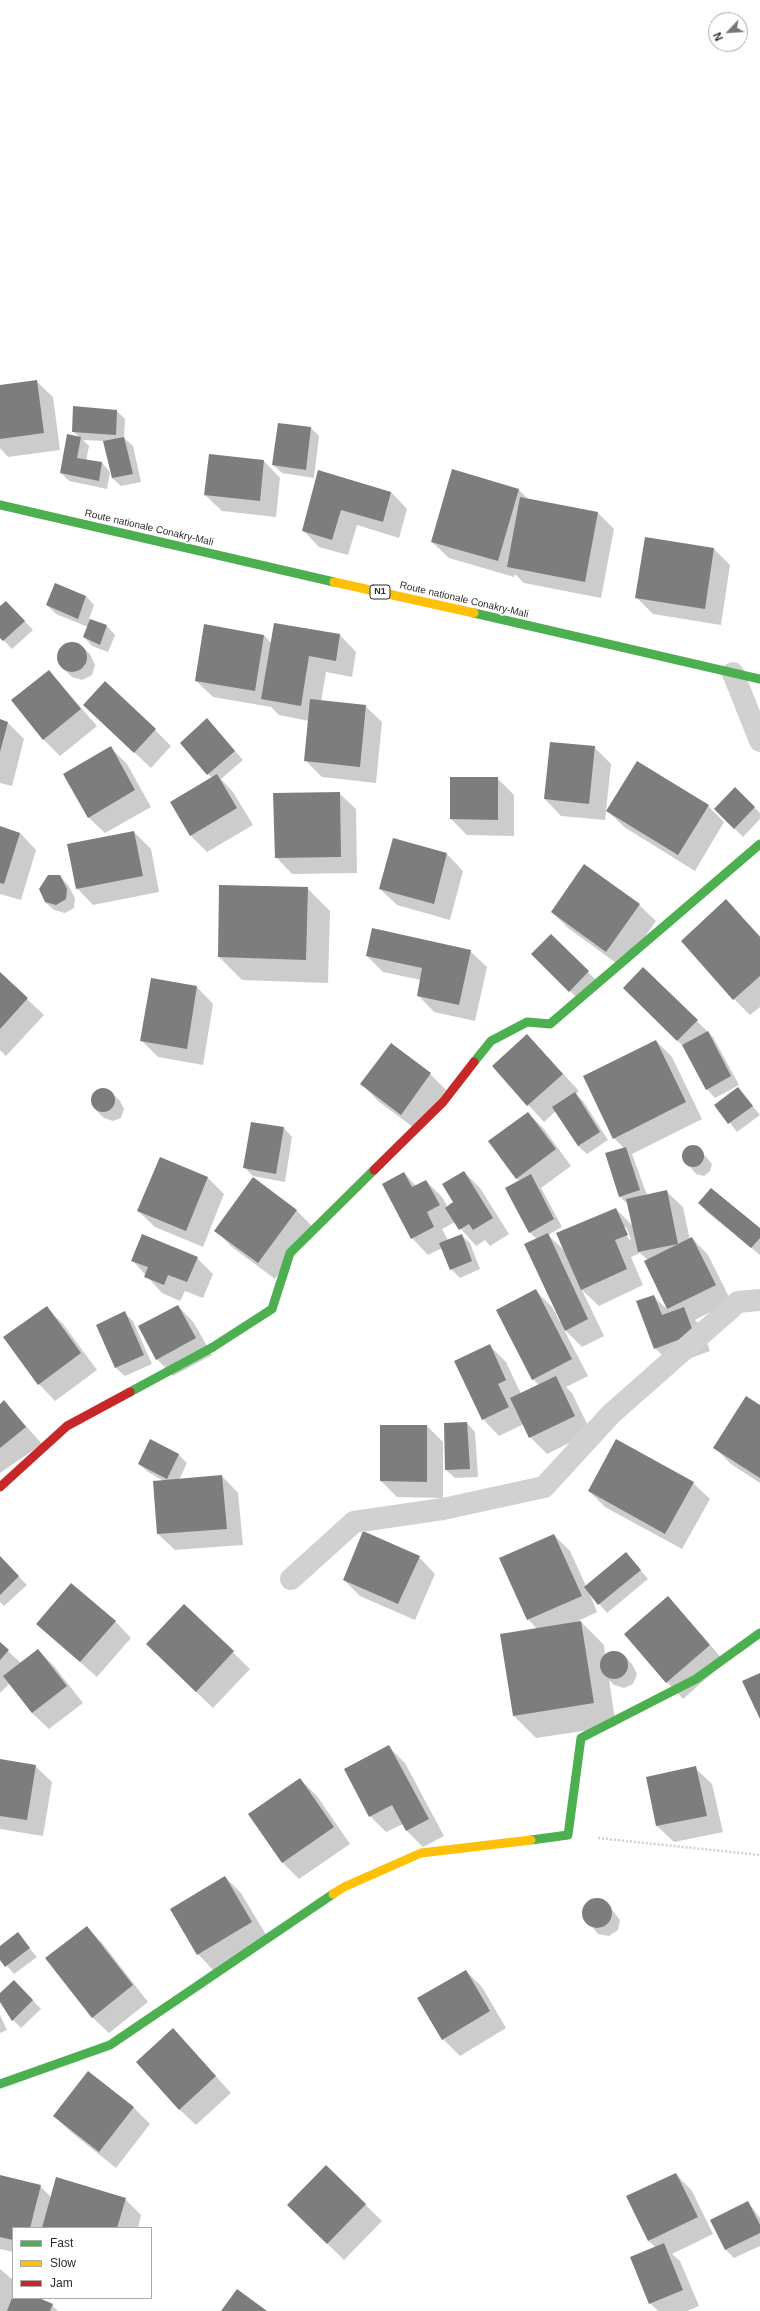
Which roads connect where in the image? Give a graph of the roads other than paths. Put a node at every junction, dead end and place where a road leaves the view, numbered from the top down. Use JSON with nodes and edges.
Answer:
{"nodes":[{"id":1,"x":0,"y":506,"type":"edge"},
{"id":2,"x":733,"y":673,"type":"junction"},
{"id":3,"x":760,"y":679,"type":"edge"},
{"id":4,"x":760,"y":741,"type":"edge"},
{"id":5,"x":760,"y":844,"type":"edge"},
{"id":6,"x":760,"y":1300,"type":"edge"},
{"id":7,"x":0,"y":1487,"type":"edge"},
{"id":8,"x":291,"y":1579,"type":"dead end"},
{"id":9,"x":760,"y":1633,"type":"edge"},
{"id":10,"x":0,"y":2084,"type":"edge"}],
"edges":[{"from":1,"to":2,"type":"main road","name":"Route nationale Conakry-Mali","number":"N1"},
{"from":2,"to":3,"type":"main road","name":"Route nationale Conakry-Mali","number":"N1"},
{"from":2,"to":4,"type":"street"},
{"from":5,"to":7,"type":"main road"},
{"from":6,"to":8,"type":"street"},
{"from":9,"to":10,"type":"main road"}]}
